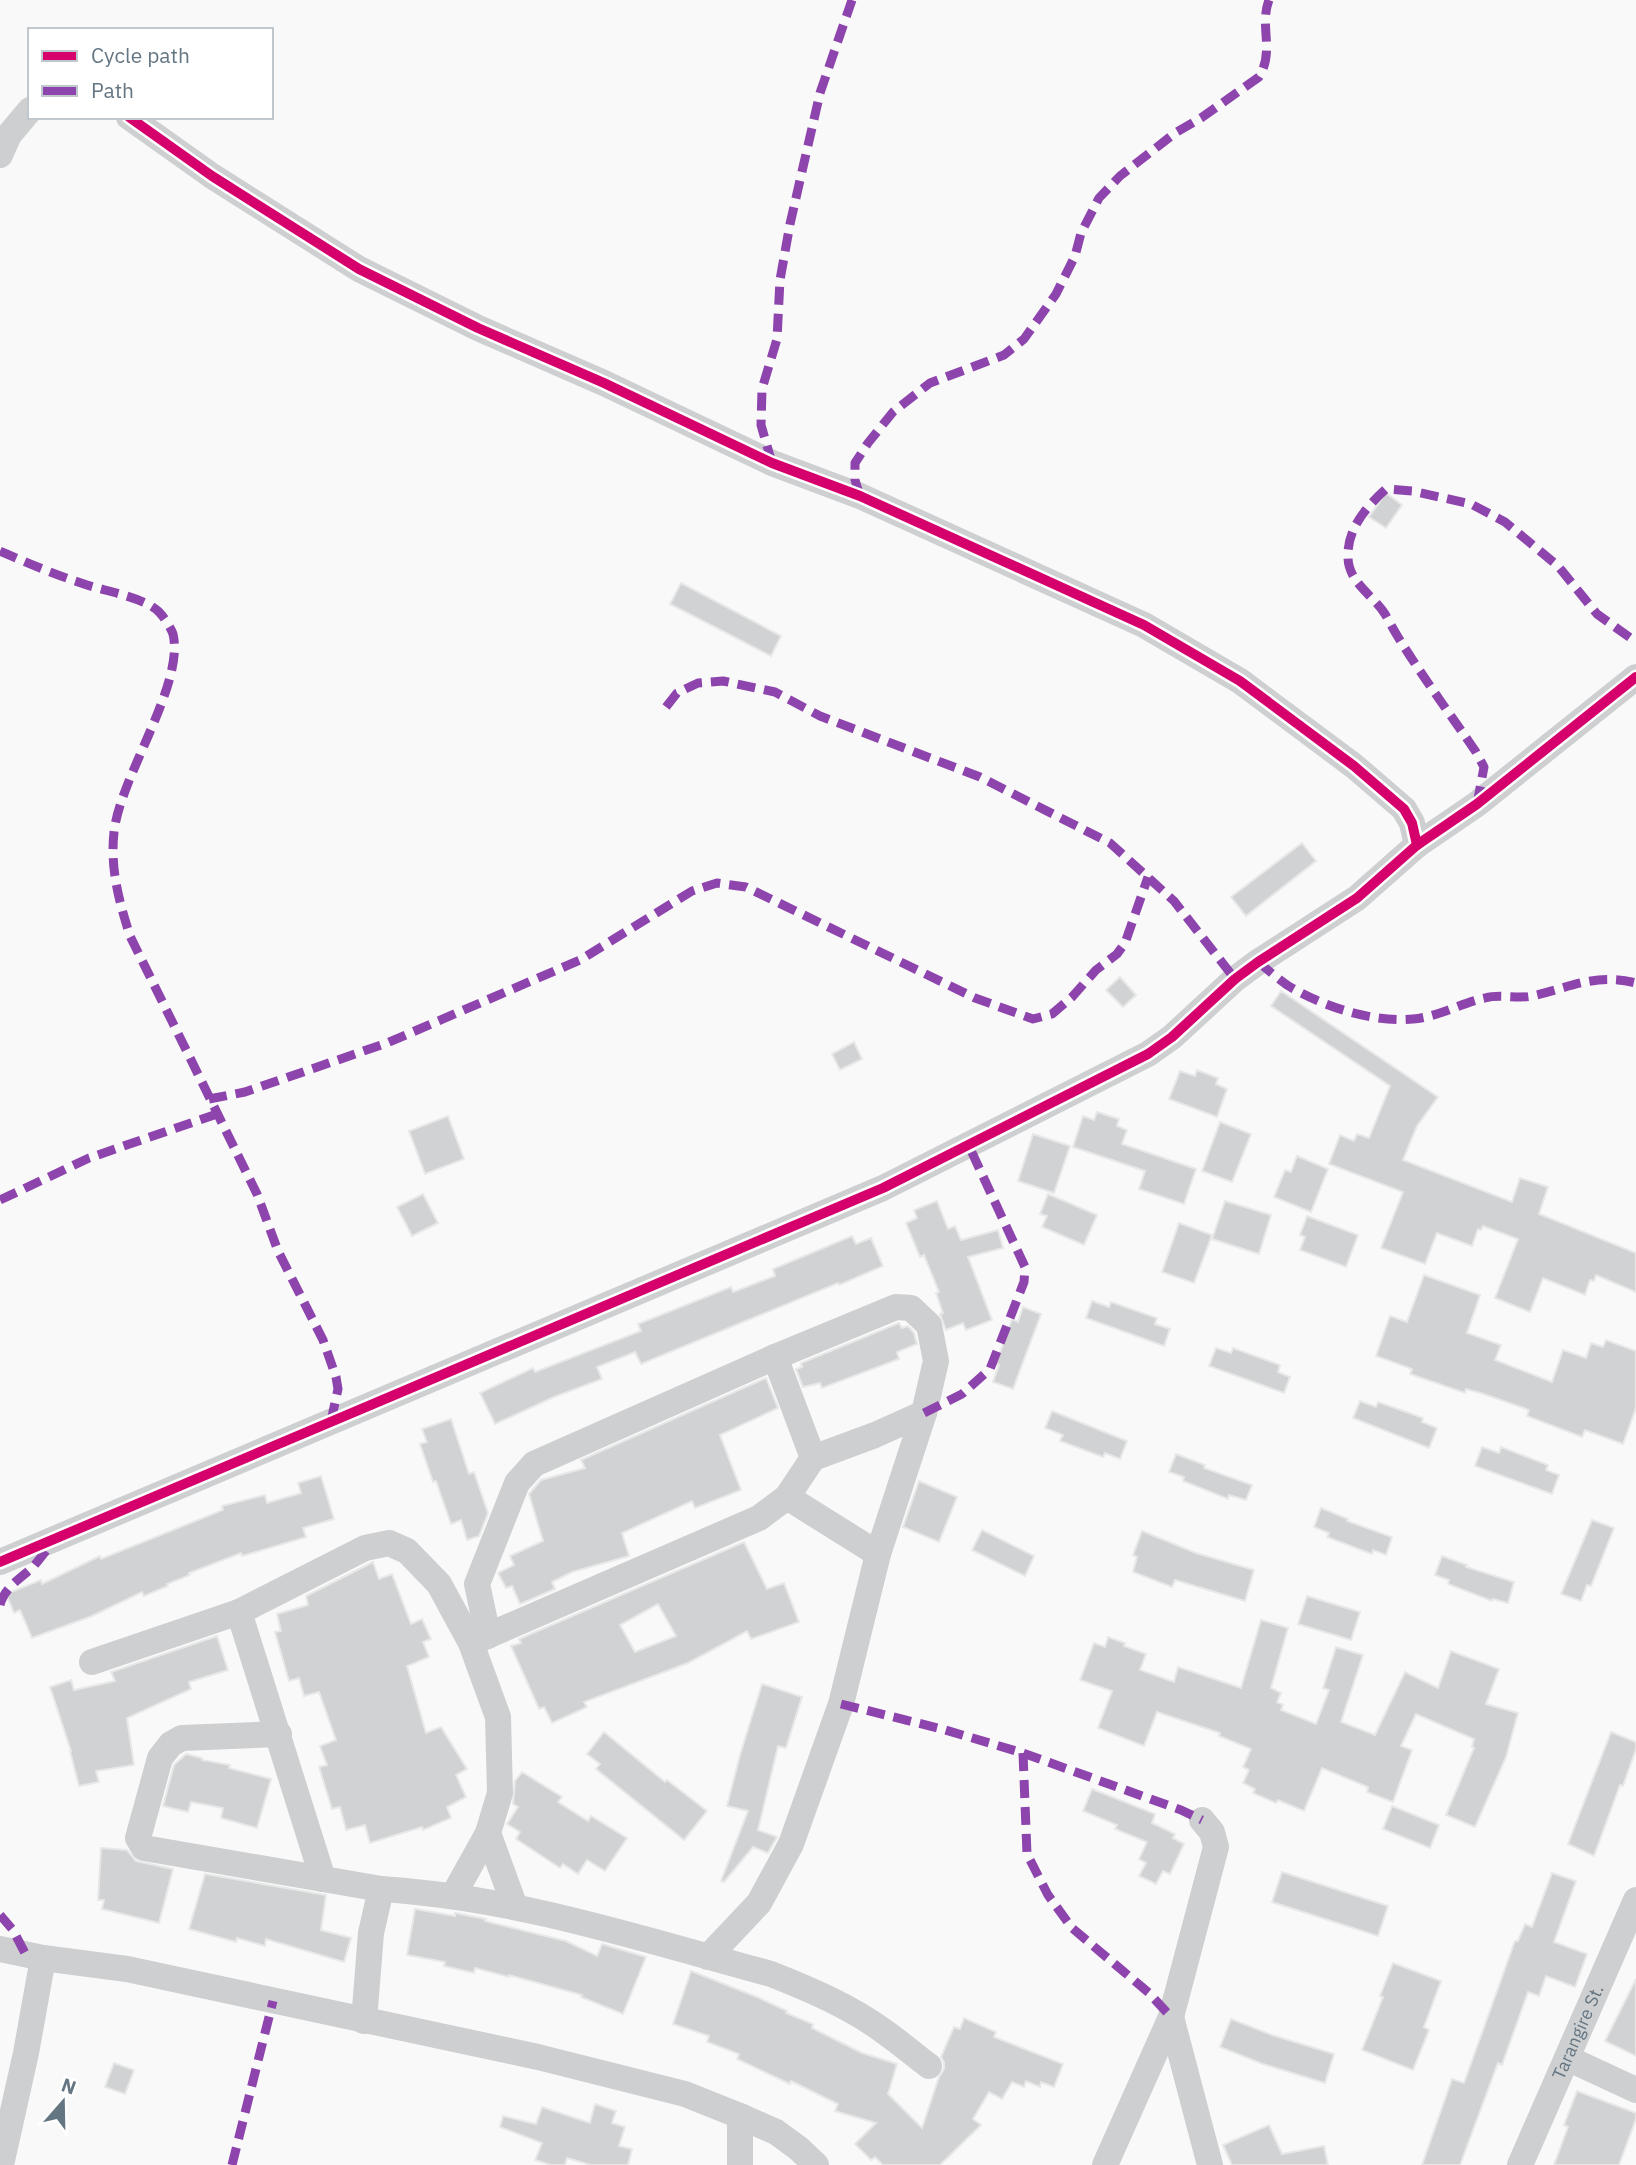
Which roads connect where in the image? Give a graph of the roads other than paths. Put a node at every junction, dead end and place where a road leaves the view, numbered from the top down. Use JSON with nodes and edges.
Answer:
{"nodes":[{"id":1,"x":28,"y":112,"type":"edge"},
{"id":2,"x":132,"y":119,"type":"edge"},
{"id":3,"x":0,"y":155,"type":"edge"},
{"id":4,"x":1636,"y":677,"type":"edge"},
{"id":5,"x":1417,"y":845,"type":"junction"},
{"id":6,"x":775,"y":1357,"type":"junction"},
{"id":7,"x":924,"y":1413,"type":"junction"},
{"id":8,"x":813,"y":1458,"type":"junction"},
{"id":9,"x":787,"y":1497,"type":"junction"},
{"id":10,"x":878,"y":1554,"type":"junction"},
{"id":11,"x":0,"y":1562,"type":"edge"},
{"id":12,"x":239,"y":1612,"type":"junction"},
{"id":13,"x":479,"y":1639,"type":"junction"},
{"id":14,"x":92,"y":1662,"type":"dead end"},
{"id":15,"x":279,"y":1734,"type":"junction"},
{"id":16,"x":1202,"y":1820,"type":"dead end"},
{"id":17,"x":488,"y":1833,"type":"junction"},
{"id":18,"x":323,"y":1879,"type":"junction"},
{"id":19,"x":380,"y":1889,"type":"junction"},
{"id":20,"x":453,"y":1896,"type":"junction"},
{"id":21,"x":1636,"y":1900,"type":"edge"},
{"id":22,"x":515,"y":1907,"type":"junction"},
{"id":23,"x":0,"y":1949,"type":"edge"},
{"id":24,"x":708,"y":1957,"type":"junction"},
{"id":25,"x":43,"y":1958,"type":"junction"},
{"id":26,"x":1171,"y":2017,"type":"junction"},
{"id":27,"x":364,"y":2021,"type":"junction"},
{"id":28,"x":1567,"y":2058,"type":"junction"},
{"id":29,"x":929,"y":2066,"type":"dead end"},
{"id":30,"x":1636,"y":2090,"type":"edge"},
{"id":31,"x":740,"y":2116,"type":"junction"},
{"id":32,"x":1,"y":2165,"type":"edge"},
{"id":33,"x":740,"y":2165,"type":"edge"},
{"id":34,"x":816,"y":2165,"type":"edge"},
{"id":35,"x":1105,"y":2165,"type":"edge"},
{"id":36,"x":1210,"y":2165,"type":"edge"},
{"id":37,"x":1520,"y":2165,"type":"edge"}],
"edges":[{"from":1,"to":3,"type":"street"},
{"from":2,"to":5,"type":"street"},
{"from":4,"to":5,"type":"street"},
{"from":5,"to":11,"type":"street"},
{"from":6,"to":7,"type":"street"},
{"from":6,"to":8,"type":"street"},
{"from":6,"to":13,"type":"street"},
{"from":7,"to":8,"type":"street"},
{"from":7,"to":10,"type":"street"},
{"from":8,"to":9,"type":"street"},
{"from":9,"to":10,"type":"street"},
{"from":9,"to":13,"type":"street"},
{"from":10,"to":24,"type":"street"},
{"from":12,"to":13,"type":"street"},
{"from":12,"to":14,"type":"street"},
{"from":12,"to":15,"type":"street"},
{"from":13,"to":17,"type":"street"},
{"from":15,"to":18,"type":"street"},
{"from":15,"to":18,"type":"street"},
{"from":16,"to":26,"type":"street"},
{"from":17,"to":20,"type":"street"},
{"from":17,"to":22,"type":"street"},
{"from":18,"to":19,"type":"street"},
{"from":19,"to":20,"type":"street"},
{"from":19,"to":27,"type":"street"},
{"from":20,"to":22,"type":"street"},
{"from":21,"to":28,"type":"street","name":"Tarangire St."},
{"from":22,"to":24,"type":"street"},
{"from":23,"to":25,"type":"street"},
{"from":24,"to":29,"type":"street"},
{"from":25,"to":27,"type":"street"},
{"from":25,"to":32,"type":"street"},
{"from":26,"to":35,"type":"street"},
{"from":26,"to":36,"type":"street"},
{"from":27,"to":31,"type":"street"},
{"from":28,"to":30,"type":"street"},
{"from":28,"to":37,"type":"street","name":"Tarangire St."},
{"from":31,"to":33,"type":"street"},
{"from":31,"to":34,"type":"street"}]}
